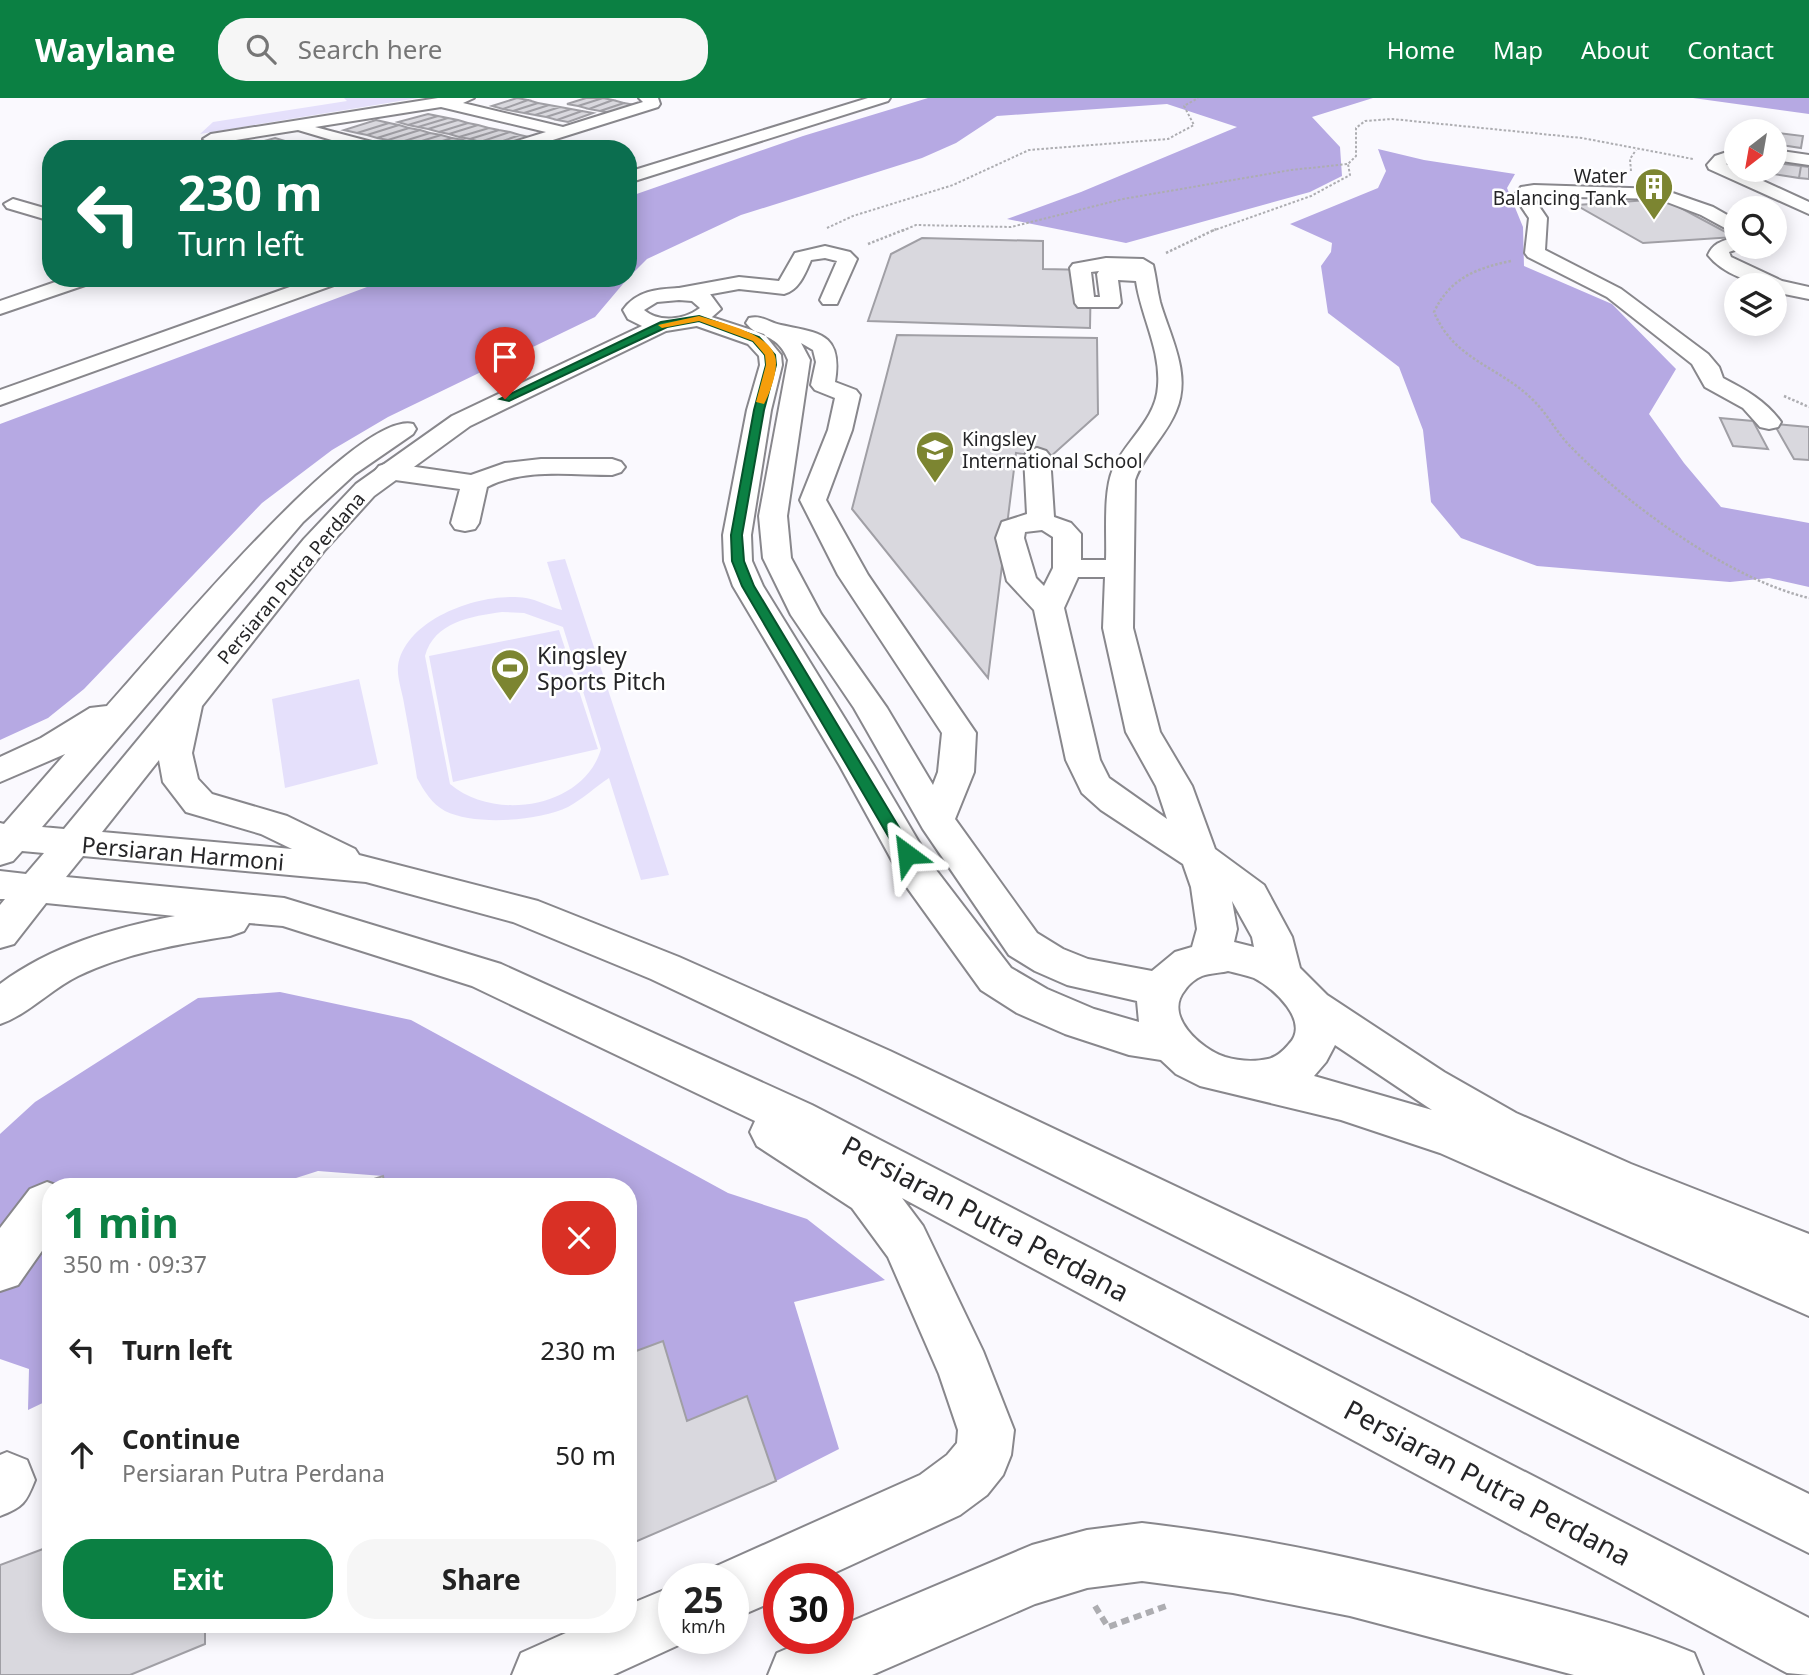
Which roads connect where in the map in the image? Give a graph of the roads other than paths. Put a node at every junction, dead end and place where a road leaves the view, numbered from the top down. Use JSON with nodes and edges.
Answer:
{"nodes":[{"id":1,"x":467,"y":98,"type":"edge"},
{"id":2,"x":844,"y":98,"type":"edge"},
{"id":3,"x":883,"y":98,"type":"edge"},
{"id":4,"x":650,"y":101,"type":"edge"},
{"id":5,"x":440,"y":102,"type":"junction"},
{"id":6,"x":292,"y":126,"type":"junction"},
{"id":7,"x":564,"y":131,"type":"junction"},
{"id":8,"x":211,"y":139,"type":"dead end"},
{"id":9,"x":346,"y":140,"type":"edge"},
{"id":10,"x":536,"y":140,"type":"edge"},
{"id":11,"x":1787,"y":157,"type":"edge"},
{"id":12,"x":1724,"y":158,"type":"edge"},
{"id":13,"x":1809,"y":160,"type":"edge"},
{"id":14,"x":637,"y":162,"type":"edge"},
{"id":15,"x":1724,"y":169,"type":"edge"},
{"id":16,"x":637,"y":175,"type":"edge"},
{"id":17,"x":1750,"y":182,"type":"edge"},
{"id":18,"x":1768,"y":191,"type":"junction"},
{"id":19,"x":1809,"y":194,"type":"edge"},
{"id":20,"x":13,"y":204,"type":"dead end"},
{"id":21,"x":1809,"y":209,"type":"edge"},
{"id":22,"x":42,"y":213,"type":"edge"},
{"id":23,"x":1724,"y":221,"type":"edge"},
{"id":24,"x":1724,"y":247,"type":"edge"},
{"id":25,"x":1106,"y":269,"type":"dead end"},
{"id":26,"x":1749,"y":273,"type":"edge"},
{"id":27,"x":61,"y":287,"type":"edge"},
{"id":28,"x":249,"y":287,"type":"edge"},
{"id":29,"x":310,"y":287,"type":"edge"},
{"id":30,"x":784,"y":288,"type":"junction"},
{"id":31,"x":1787,"y":288,"type":"edge"},
{"id":32,"x":240,"y":290,"type":"dead end"},
{"id":33,"x":1809,"y":293,"type":"edge"},
{"id":34,"x":700,"y":307,"type":"junction"},
{"id":35,"x":0,"y":308,"type":"edge"},
{"id":36,"x":635,"y":315,"type":"junction"},
{"id":37,"x":664,"y":324,"type":"junction"},
{"id":38,"x":768,"y":327,"type":"junction"},
{"id":39,"x":43,"y":360,"type":"dead end"},
{"id":40,"x":0,"y":376,"type":"edge"},
{"id":41,"x":823,"y":385,"type":"junction"},
{"id":42,"x":0,"y":398,"type":"edge"},
{"id":43,"x":1769,"y":422,"type":"dead end"},
{"id":44,"x":789,"y":433,"type":"junction"},
{"id":45,"x":1037,"y":456,"type":"dead end"},
{"id":46,"x":612,"y":467,"type":"dead end"},
{"id":47,"x":388,"y":471,"type":"junction"},
{"id":48,"x":475,"y":483,"type":"junction"},
{"id":49,"x":1041,"y":522,"type":"junction"},
{"id":50,"x":465,"y":523,"type":"dead end"},
{"id":51,"x":1068,"y":568,"type":"junction"},
{"id":52,"x":1119,"y":569,"type":"junction"},
{"id":53,"x":1049,"y":608,"type":"junction"},
{"id":54,"x":142,"y":687,"type":"junction"},
{"id":55,"x":187,"y":701,"type":"junction"},
{"id":56,"x":0,"y":771,"type":"edge"},
{"id":57,"x":936,"y":820,"type":"junction"},
{"id":58,"x":4,"y":842,"type":"edge"},
{"id":59,"x":73,"y":843,"type":"junction"},
{"id":60,"x":1199,"y":859,"type":"junction"},
{"id":61,"x":366,"y":869,"type":"junction"},
{"id":62,"x":18,"y":887,"type":"edge"},
{"id":63,"x":284,"y":912,"type":"junction"},
{"id":64,"x":0,"y":933,"type":"edge"},
{"id":65,"x":1210,"y":957,"type":"junction"},
{"id":66,"x":1282,"y":975,"type":"junction"},
{"id":67,"x":1161,"y":989,"type":"junction"},
{"id":68,"x":0,"y":1007,"type":"edge"},
{"id":69,"x":1312,"y":1007,"type":"junction"},
{"id":70,"x":631,"y":1042,"type":"junction"},
{"id":71,"x":1173,"y":1044,"type":"junction"},
{"id":72,"x":1242,"y":1079,"type":"junction"},
{"id":73,"x":42,"y":1211,"type":"edge"},
{"id":74,"x":1809,"y":1256,"type":"edge"},
{"id":75,"x":0,"y":1268,"type":"edge"},
{"id":76,"x":1809,"y":1292,"type":"edge"},
{"id":77,"x":1809,"y":1524,"type":"edge"},
{"id":78,"x":749,"y":1582,"type":"edge"},
{"id":79,"x":658,"y":1623,"type":"edge"},
{"id":80,"x":636,"y":1633,"type":"edge"},
{"id":81,"x":637,"y":1633,"type":"edge"},
{"id":82,"x":1809,"y":1651,"type":"edge"},
{"id":83,"x":543,"y":1675,"type":"edge"},
{"id":84,"x":799,"y":1675,"type":"edge"},
{"id":85,"x":1672,"y":1675,"type":"edge"}],
"edges":[{"from":1,"to":5,"type":"main road"},
{"from":2,"to":14,"type":"main road"},
{"from":3,"to":16,"type":"main road"},
{"from":4,"to":7,"type":"main road"},
{"from":5,"to":6,"type":"main road"},
{"from":5,"to":7,"type":"main road"},
{"from":6,"to":8,"type":"main road"},
{"from":6,"to":9,"type":"main road"},
{"from":7,"to":10,"type":"main road"},
{"from":11,"to":13,"type":"main road"},
{"from":12,"to":15,"type":"main road"},
{"from":17,"to":18,"type":"main road"},
{"from":18,"to":19,"type":"main road"},
{"from":18,"to":21,"type":"main road"},
{"from":20,"to":22,"type":"main road"},
{"from":23,"to":43,"type":"main road"},
{"from":24,"to":26,"type":"main road"},
{"from":25,"to":52,"type":"main road"},
{"from":27,"to":35,"type":"main road"},
{"from":28,"to":32,"type":"main road"},
{"from":29,"to":42,"type":"main road"},
{"from":30,"to":30,"type":"main road"},
{"from":30,"to":34,"type":"main road"},
{"from":30,"to":34,"type":"main road"},
{"from":31,"to":33,"type":"main road"},
{"from":34,"to":36,"type":"main road","name":"Persiaran Putra Perdana"},
{"from":34,"to":37,"type":"main road"},
{"from":34,"to":38,"type":"main road"},
{"from":34,"to":71,"type":"main road"},
{"from":36,"to":37,"type":"main road"},
{"from":36,"to":54,"type":"main road","name":"Persiaran Putra Perdana"},
{"from":37,"to":47,"type":"main road","name":"Persiaran Putra Perdana"},
{"from":38,"to":41,"type":"main road"},
{"from":38,"to":44,"type":"main road"},
{"from":39,"to":40,"type":"main road"},
{"from":41,"to":44,"type":"main road"},
{"from":41,"to":57,"type":"main road"},
{"from":44,"to":57,"type":"main road"},
{"from":45,"to":49,"type":"main road"},
{"from":46,"to":48,"type":"main road"},
{"from":47,"to":48,"type":"main road"},
{"from":47,"to":55,"type":"main road","name":"Persiaran Putra Perdana"},
{"from":48,"to":50,"type":"main road"},
{"from":49,"to":51,"type":"main road"},
{"from":49,"to":53,"type":"main road"},
{"from":51,"to":52,"type":"main road"},
{"from":51,"to":53,"type":"main road"},
{"from":52,"to":60,"type":"main road"},
{"from":53,"to":60,"type":"main road"},
{"from":54,"to":56,"type":"main road"},
{"from":54,"to":58,"type":"main road","name":"Persiaran Putra Perdana"},
{"from":55,"to":59,"type":"main road","name":"Persiaran Putra Perdana"},
{"from":55,"to":61,"type":"main road"},
{"from":57,"to":67,"type":"main road"},
{"from":58,"to":59,"type":"main road","name":"Persiaran Harmoni"},
{"from":59,"to":61,"type":"main road","name":"Persiaran Harmoni"},
{"from":59,"to":62,"type":"main road","name":"Persiaran Putra Perdana"},
{"from":60,"to":65,"type":"main road"},
{"from":60,"to":66,"type":"main road"},
{"from":61,"to":77,"type":"main road"},
{"from":62,"to":63,"type":"main road","name":"Persiaran Putra Perdana"},
{"from":62,"to":64,"type":"main road","name":"Persiaran Putra Perdana"},
{"from":63,"to":68,"type":"main road"},
{"from":63,"to":70,"type":"main road","name":"Persiaran Putra Perdana"},
{"from":65,"to":66,"type":"main road"},
{"from":65,"to":67,"type":"main road"},
{"from":66,"to":69,"type":"main road"},
{"from":67,"to":71,"type":"main road"},
{"from":69,"to":72,"type":"main road"},
{"from":69,"to":74,"type":"main road"},
{"from":70,"to":78,"type":"main road"},
{"from":70,"to":82,"type":"main road","name":"Persiaran Putra Perdana"},
{"from":71,"to":72,"type":"main road"},
{"from":72,"to":76,"type":"main road"},
{"from":73,"to":75,"type":"main road"},
{"from":79,"to":81,"type":"main road"},
{"from":80,"to":83,"type":"main road"},
{"from":84,"to":85,"type":"main road"}]}
